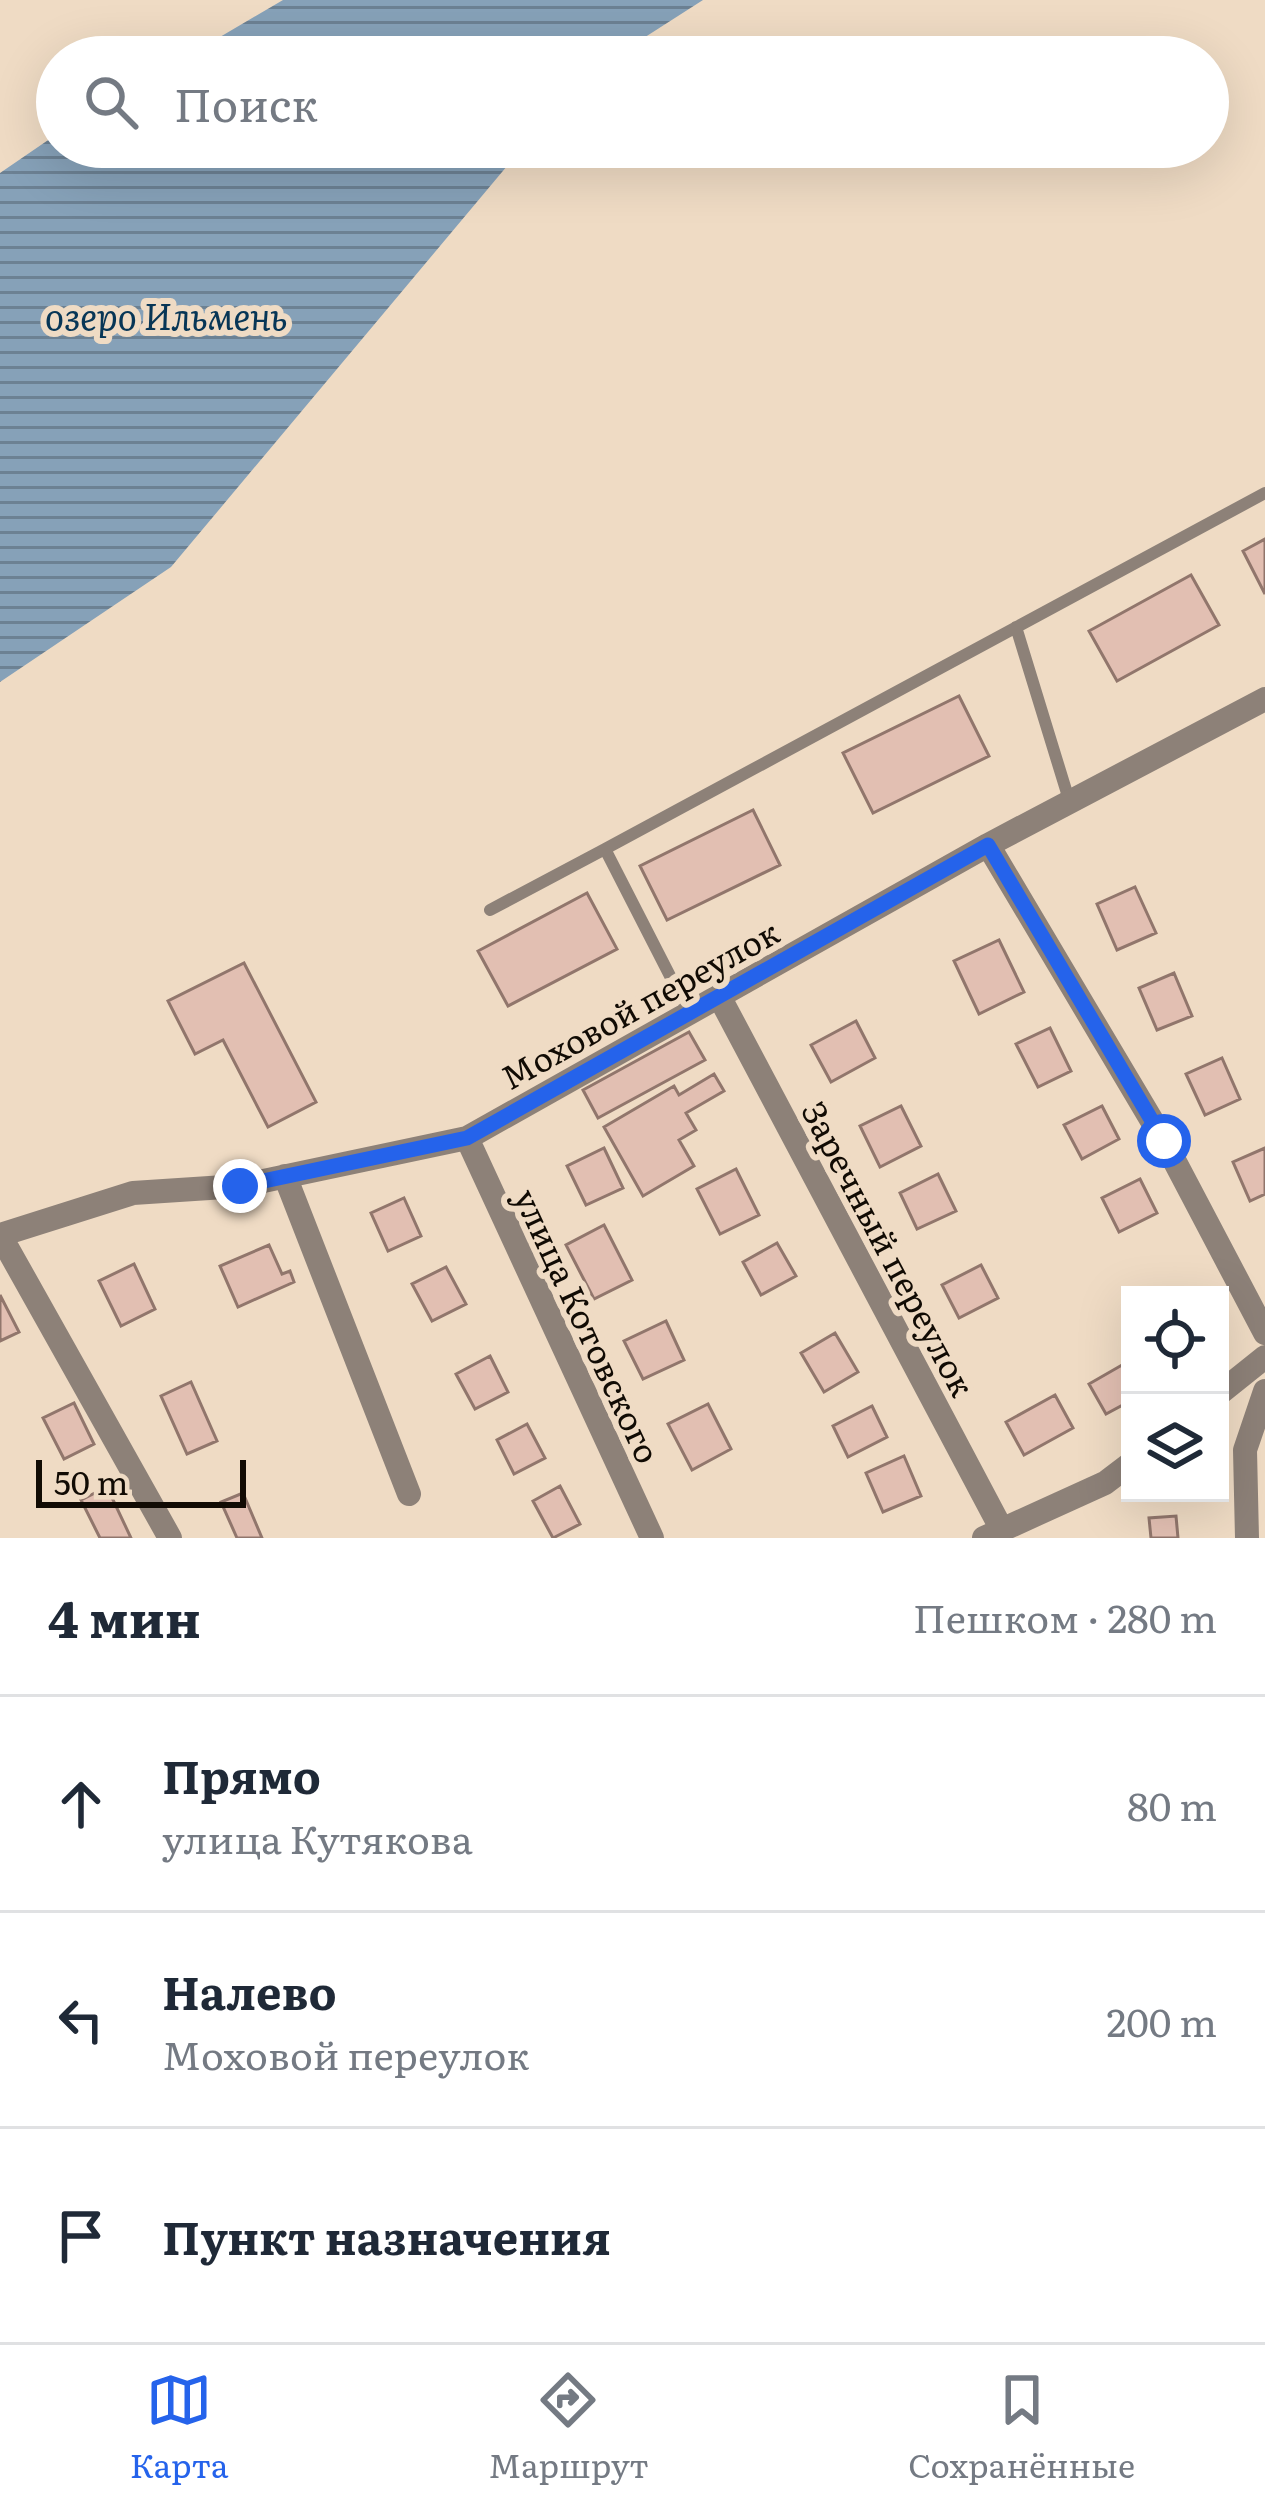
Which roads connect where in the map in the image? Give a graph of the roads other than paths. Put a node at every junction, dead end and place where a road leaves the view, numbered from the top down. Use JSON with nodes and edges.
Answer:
{"nodes":[{"id":1,"x":1265,"y":493,"type":"edge"},
{"id":2,"x":1016,"y":628,"type":"junction"},
{"id":3,"x":1265,"y":699,"type":"edge"},
{"id":4,"x":1070,"y":802,"type":"junction"},
{"id":5,"x":988,"y":845,"type":"junction"},
{"id":6,"x":605,"y":850,"type":"junction"},
{"id":7,"x":490,"y":910,"type":"dead end"},
{"id":8,"x":719,"y":996,"type":"junction"},
{"id":9,"x":689,"y":1013,"type":"junction"},
{"id":10,"x":467,"y":1138,"type":"junction"},
{"id":11,"x":285,"y":1176,"type":"junction"},
{"id":12,"x":0,"y":1235,"type":"edge"},
{"id":13,"x":1265,"y":1333,"type":"edge"},
{"id":14,"x":1265,"y":1357,"type":"edge"},
{"id":15,"x":1229,"y":1386,"type":"edge"},
{"id":16,"x":1265,"y":1390,"type":"edge"},
{"id":17,"x":1121,"y":1470,"type":"edge"},
{"id":18,"x":409,"y":1494,"type":"dead end"},
{"id":19,"x":993,"y":1534,"type":"edge"},
{"id":20,"x":170,"y":1538,"type":"edge"},
{"id":21,"x":652,"y":1538,"type":"edge"},
{"id":22,"x":1247,"y":1538,"type":"edge"}],
"edges":[{"from":1,"to":2,"type":"lane"},
{"from":2,"to":4,"type":"lane"},
{"from":2,"to":6,"type":"lane"},
{"from":3,"to":4,"type":"street","name":"Моховой переулок"},
{"from":4,"to":5,"type":"street","name":"Моховой переулок"},
{"from":5,"to":8,"type":"street","name":"Моховой переулок"},
{"from":5,"to":13,"type":"street"},
{"from":6,"to":7,"type":"lane"},
{"from":6,"to":9,"type":"lane"},
{"from":8,"to":9,"type":"street","name":"Моховой переулок"},
{"from":8,"to":19,"type":"street","name":"Заречный переулок"},
{"from":9,"to":10,"type":"street","name":"Моховой переулок"},
{"from":10,"to":11,"type":"street","name":"Моховой переулок"},
{"from":10,"to":21,"type":"street","name":"улица Котовского"},
{"from":11,"to":12,"type":"street","name":"Моховой переулок"},
{"from":11,"to":18,"type":"street"},
{"from":12,"to":20,"type":"street"},
{"from":14,"to":15,"type":"street"},
{"from":16,"to":22,"type":"street"},
{"from":17,"to":19,"type":"street"}]}
